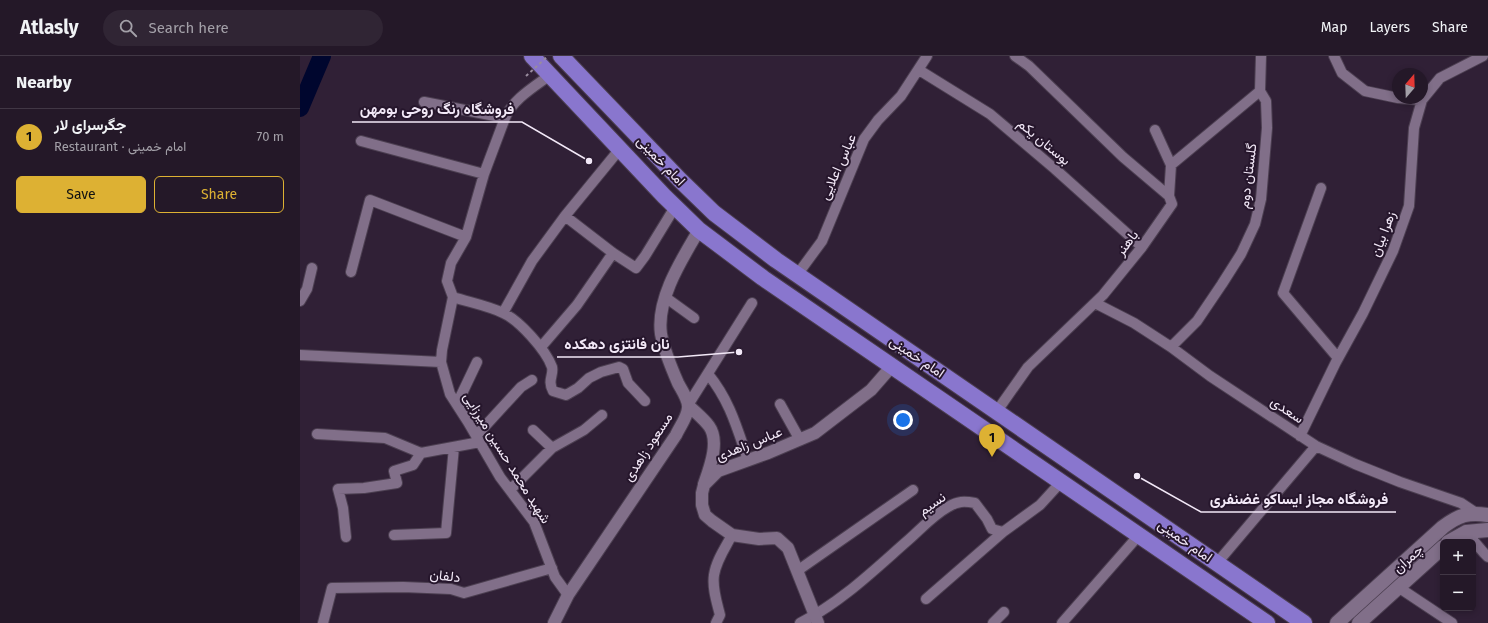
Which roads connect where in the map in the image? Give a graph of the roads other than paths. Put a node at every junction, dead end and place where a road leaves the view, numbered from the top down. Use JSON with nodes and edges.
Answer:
{"nodes":[{"id":1,"x":532,"y":56,"type":"edge"},
{"id":2,"x":561,"y":56,"type":"edge"},
{"id":3,"x":928,"y":56,"type":"edge"},
{"id":4,"x":1015,"y":56,"type":"edge"},
{"id":5,"x":1261,"y":56,"type":"edge"},
{"id":6,"x":1334,"y":56,"type":"edge"},
{"id":7,"x":1483,"y":56,"type":"edge"},
{"id":8,"x":1468,"y":59,"type":"edge"},
{"id":9,"x":919,"y":70,"type":"junction"},
{"id":10,"x":550,"y":75,"type":"junction"},
{"id":11,"x":1260,"y":91,"type":"junction"},
{"id":12,"x":1428,"y":93,"type":"edge"},
{"id":13,"x":1392,"y":97,"type":"edge"},
{"id":14,"x":424,"y":102,"type":"dead end"},
{"id":15,"x":1421,"y":104,"type":"edge"},
{"id":16,"x":505,"y":118,"type":"junction"},
{"id":17,"x":1155,"y":130,"type":"dead end"},
{"id":18,"x":361,"y":141,"type":"dead end"},
{"id":19,"x":619,"y":150,"type":"junction"},
{"id":20,"x":1171,"y":165,"type":"junction"},
{"id":21,"x":484,"y":174,"type":"junction"},
{"id":22,"x":1321,"y":188,"type":"dead end"},
{"id":23,"x":1169,"y":196,"type":"junction"},
{"id":24,"x":675,"y":207,"type":"junction"},
{"id":25,"x":565,"y":216,"type":"junction"},
{"id":26,"x":699,"y":230,"type":"junction"},
{"id":27,"x":466,"y":237,"type":"junction"},
{"id":28,"x":1142,"y":247,"type":"junction"},
{"id":29,"x":613,"y":253,"type":"junction"},
{"id":30,"x":312,"y":268,"type":"dead end"},
{"id":31,"x":350,"y":272,"type":"dead end"},
{"id":32,"x":797,"y":275,"type":"junction"},
{"id":33,"x":453,"y":297,"type":"junction"},
{"id":34,"x":666,"y":297,"type":"junction"},
{"id":35,"x":300,"y":300,"type":"edge"},
{"id":36,"x":1095,"y":302,"type":"junction"},
{"id":37,"x":752,"y":303,"type":"dead end"},
{"id":38,"x":503,"y":313,"type":"junction"},
{"id":39,"x":694,"y":318,"type":"dead end"},
{"id":40,"x":541,"y":347,"type":"junction"},
{"id":41,"x":1171,"y":347,"type":"junction"},
{"id":42,"x":300,"y":355,"type":"edge"},
{"id":43,"x":1338,"y":358,"type":"junction"},
{"id":44,"x":441,"y":362,"type":"junction"},
{"id":45,"x":477,"y":362,"type":"dead end"},
{"id":46,"x":892,"y":366,"type":"junction"},
{"id":47,"x":708,"y":374,"type":"junction"},
{"id":48,"x":532,"y":380,"type":"dead end"},
{"id":49,"x":645,"y":401,"type":"dead end"},
{"id":50,"x":457,"y":404,"type":"junction"},
{"id":51,"x":780,"y":404,"type":"dead end"},
{"id":52,"x":688,"y":405,"type":"junction"},
{"id":53,"x":997,"y":411,"type":"junction"},
{"id":54,"x":602,"y":415,"type":"dead end"},
{"id":55,"x":533,"y":430,"type":"dead end"},
{"id":56,"x":318,"y":434,"type":"dead end"},
{"id":57,"x":1300,"y":436,"type":"junction"},
{"id":58,"x":478,"y":439,"type":"junction"},
{"id":59,"x":800,"y":440,"type":"junction"},
{"id":60,"x":1316,"y":446,"type":"junction"},
{"id":61,"x":454,"y":447,"type":"junction"},
{"id":62,"x":552,"y":448,"type":"junction"},
{"id":63,"x":420,"y":453,"type":"junction"},
{"id":64,"x":748,"y":460,"type":"junction"},
{"id":65,"x":1076,"y":465,"type":"junction"},
{"id":66,"x":1061,"y":482,"type":"junction"},
{"id":67,"x":704,"y":485,"type":"junction"},
{"id":68,"x":510,"y":490,"type":"junction"},
{"id":69,"x":913,"y":490,"type":"dead end"},
{"id":70,"x":1482,"y":514,"type":"edge"},
{"id":71,"x":1488,"y":530,"type":"edge"},
{"id":72,"x":1003,"y":532,"type":"junction"},
{"id":73,"x":1466,"y":532,"type":"junction"},
{"id":74,"x":394,"y":535,"type":"dead end"},
{"id":75,"x":732,"y":535,"type":"junction"},
{"id":76,"x":1139,"y":535,"type":"junction"},
{"id":77,"x":346,"y":537,"type":"dead end"},
{"id":78,"x":1453,"y":539,"type":"edge"},
{"id":79,"x":1440,"y":550,"type":"edge"},
{"id":80,"x":1488,"y":556,"type":"edge"},
{"id":81,"x":1216,"y":563,"type":"junction"},
{"id":82,"x":552,"y":568,"type":"junction"},
{"id":83,"x":798,"y":571,"type":"junction"},
{"id":84,"x":1398,"y":587,"type":"junction"},
{"id":85,"x":568,"y":595,"type":"junction"},
{"id":86,"x":926,"y":599,"type":"dead end"},
{"id":87,"x":1004,"y":612,"type":"dead end"},
{"id":88,"x":718,"y":619,"type":"edge"},
{"id":89,"x":817,"y":619,"type":"edge"},
{"id":90,"x":323,"y":623,"type":"edge"},
{"id":91,"x":554,"y":623,"type":"edge"},
{"id":92,"x":800,"y":623,"type":"edge"},
{"id":93,"x":992,"y":623,"type":"edge"},
{"id":94,"x":1062,"y":623,"type":"edge"},
{"id":95,"x":1267,"y":623,"type":"edge"},
{"id":96,"x":1304,"y":623,"type":"edge"},
{"id":97,"x":1337,"y":623,"type":"edge"},
{"id":98,"x":1359,"y":623,"type":"edge"},
{"id":99,"x":1452,"y":623,"type":"edge"}],
"edges":[{"from":1,"to":10,"type":"highway","name":"امام خمینی"},
{"from":2,"to":32,"type":"highway","name":"امام خمینی"},
{"from":3,"to":9,"type":"street","name":"عباس اعلایی"},
{"from":4,"to":23,"type":"street"},
{"from":5,"to":11,"type":"street","name":"گلستان دوم"},
{"from":6,"to":13,"type":"street"},
{"from":7,"to":8,"type":"street","name":"زهرا بیان"},
{"from":8,"to":12,"type":"street","name":"زهرا بیان"},
{"from":9,"to":28,"type":"street","name":"بوستان یکم"},
{"from":9,"to":32,"type":"street","name":"عباس اعلایی"},
{"from":10,"to":16,"type":"street","name":"شهید محمد حسین میرزایی"},
{"from":10,"to":19,"type":"highway","name":"امام خمینی"},
{"from":11,"to":20,"type":"street"},
{"from":11,"to":41,"type":"street","name":"گلستان دوم"},
{"from":14,"to":16,"type":"street"},
{"from":15,"to":43,"type":"street","name":"زهرا بیان"},
{"from":16,"to":21,"type":"street","name":"شهید محمد حسین میرزایی"},
{"from":17,"to":20,"type":"street"},
{"from":18,"to":21,"type":"street"},
{"from":19,"to":24,"type":"highway","name":"امام خمینی"},
{"from":19,"to":25,"type":"street"},
{"from":20,"to":23,"type":"street","name":"باهنر"},
{"from":21,"to":27,"type":"street","name":"شهید محمد حسین میرزایی"},
{"from":22,"to":43,"type":"street"},
{"from":23,"to":28,"type":"street","name":"باهنر"},
{"from":24,"to":26,"type":"highway","name":"امام خمینی"},
{"from":24,"to":29,"type":"street"},
{"from":25,"to":29,"type":"street"},
{"from":25,"to":38,"type":"street"},
{"from":26,"to":34,"type":"street","name":"مسعود زاهدی"},
{"from":26,"to":46,"type":"highway","name":"امام خمینی"},
{"from":27,"to":31,"type":"street"},
{"from":27,"to":33,"type":"street","name":"شهید محمد حسین میرزایی"},
{"from":28,"to":36,"type":"street","name":"باهنر"},
{"from":29,"to":40,"type":"street"},
{"from":30,"to":35,"type":"street"},
{"from":32,"to":53,"type":"highway","name":"امام خمینی"},
{"from":33,"to":38,"type":"street"},
{"from":33,"to":44,"type":"street","name":"شهید محمد حسین میرزایی"},
{"from":34,"to":39,"type":"street"},
{"from":34,"to":52,"type":"street","name":"مسعود زاهدی"},
{"from":36,"to":41,"type":"street","name":"سعدی"},
{"from":36,"to":53,"type":"street","name":"باهنر"},
{"from":37,"to":47,"type":"street"},
{"from":38,"to":40,"type":"street"},
{"from":40,"to":49,"type":"street"},
{"from":41,"to":57,"type":"street","name":"سعدی"},
{"from":42,"to":44,"type":"street"},
{"from":43,"to":57,"type":"street","name":"زهرا بیان"},
{"from":44,"to":50,"type":"street","name":"شهید محمد حسین میرزایی"},
{"from":45,"to":50,"type":"street"},
{"from":46,"to":59,"type":"street","name":"عباس زاهدی"},
{"from":46,"to":66,"type":"highway","name":"امام خمینی"},
{"from":47,"to":52,"type":"street"},
{"from":47,"to":64,"type":"street"},
{"from":48,"to":58,"type":"street"},
{"from":50,"to":58,"type":"street","name":"شهید محمد حسین میرزایی"},
{"from":51,"to":59,"type":"street"},
{"from":52,"to":67,"type":"street"},
{"from":52,"to":85,"type":"street","name":"مسعود زاهدی"},
{"from":53,"to":65,"type":"highway","name":"امام خمینی"},
{"from":54,"to":62,"type":"street"},
{"from":55,"to":62,"type":"street"},
{"from":56,"to":63,"type":"street"},
{"from":57,"to":60,"type":"street","name":"سعدی"},
{"from":58,"to":61,"type":"street"},
{"from":58,"to":68,"type":"street","name":"شهید محمد حسین میرزایی"},
{"from":59,"to":64,"type":"street","name":"عباس زاهدی"},
{"from":60,"to":70,"type":"street","name":"سعدی"},
{"from":60,"to":81,"type":"street"},
{"from":61,"to":63,"type":"street"},
{"from":61,"to":74,"type":"street"},
{"from":62,"to":68,"type":"street"},
{"from":63,"to":77,"type":"street"},
{"from":64,"to":67,"type":"street","name":"عباس زاهدی"},
{"from":65,"to":66,"type":"highway"},
{"from":65,"to":81,"type":"highway","name":"امام خمینی"},
{"from":66,"to":72,"type":"street"},
{"from":66,"to":76,"type":"highway","name":"امام خمینی"},
{"from":67,"to":75,"type":"street"},
{"from":68,"to":82,"type":"street","name":"شهید محمد حسین میرزایی"},
{"from":69,"to":83,"type":"street"},
{"from":70,"to":73,"type":"main road"},
{"from":70,"to":97,"type":"main road","name":"چمران"},
{"from":71,"to":73,"type":"main road"},
{"from":72,"to":86,"type":"street"},
{"from":72,"to":89,"type":"street","name":"نسیم"},
{"from":73,"to":78,"type":"main road"},
{"from":73,"to":80,"type":"street"},
{"from":75,"to":83,"type":"street"},
{"from":75,"to":88,"type":"street"},
{"from":76,"to":94,"type":"street"},
{"from":76,"to":95,"type":"highway","name":"امام خمینی"},
{"from":79,"to":84,"type":"main road","name":"چمران"},
{"from":81,"to":96,"type":"highway","name":"امام خمینی"},
{"from":82,"to":85,"type":"street","name":"شهید محمد حسین میرزایی"},
{"from":82,"to":90,"type":"street","name":"دلفان"},
{"from":83,"to":89,"type":"street"},
{"from":84,"to":98,"type":"main road","name":"چمران"},
{"from":84,"to":99,"type":"street"},
{"from":85,"to":91,"type":"street","name":"مسعود زاهدی"},
{"from":87,"to":93,"type":"street"},
{"from":89,"to":92,"type":"street","name":"نسیم"}]}
